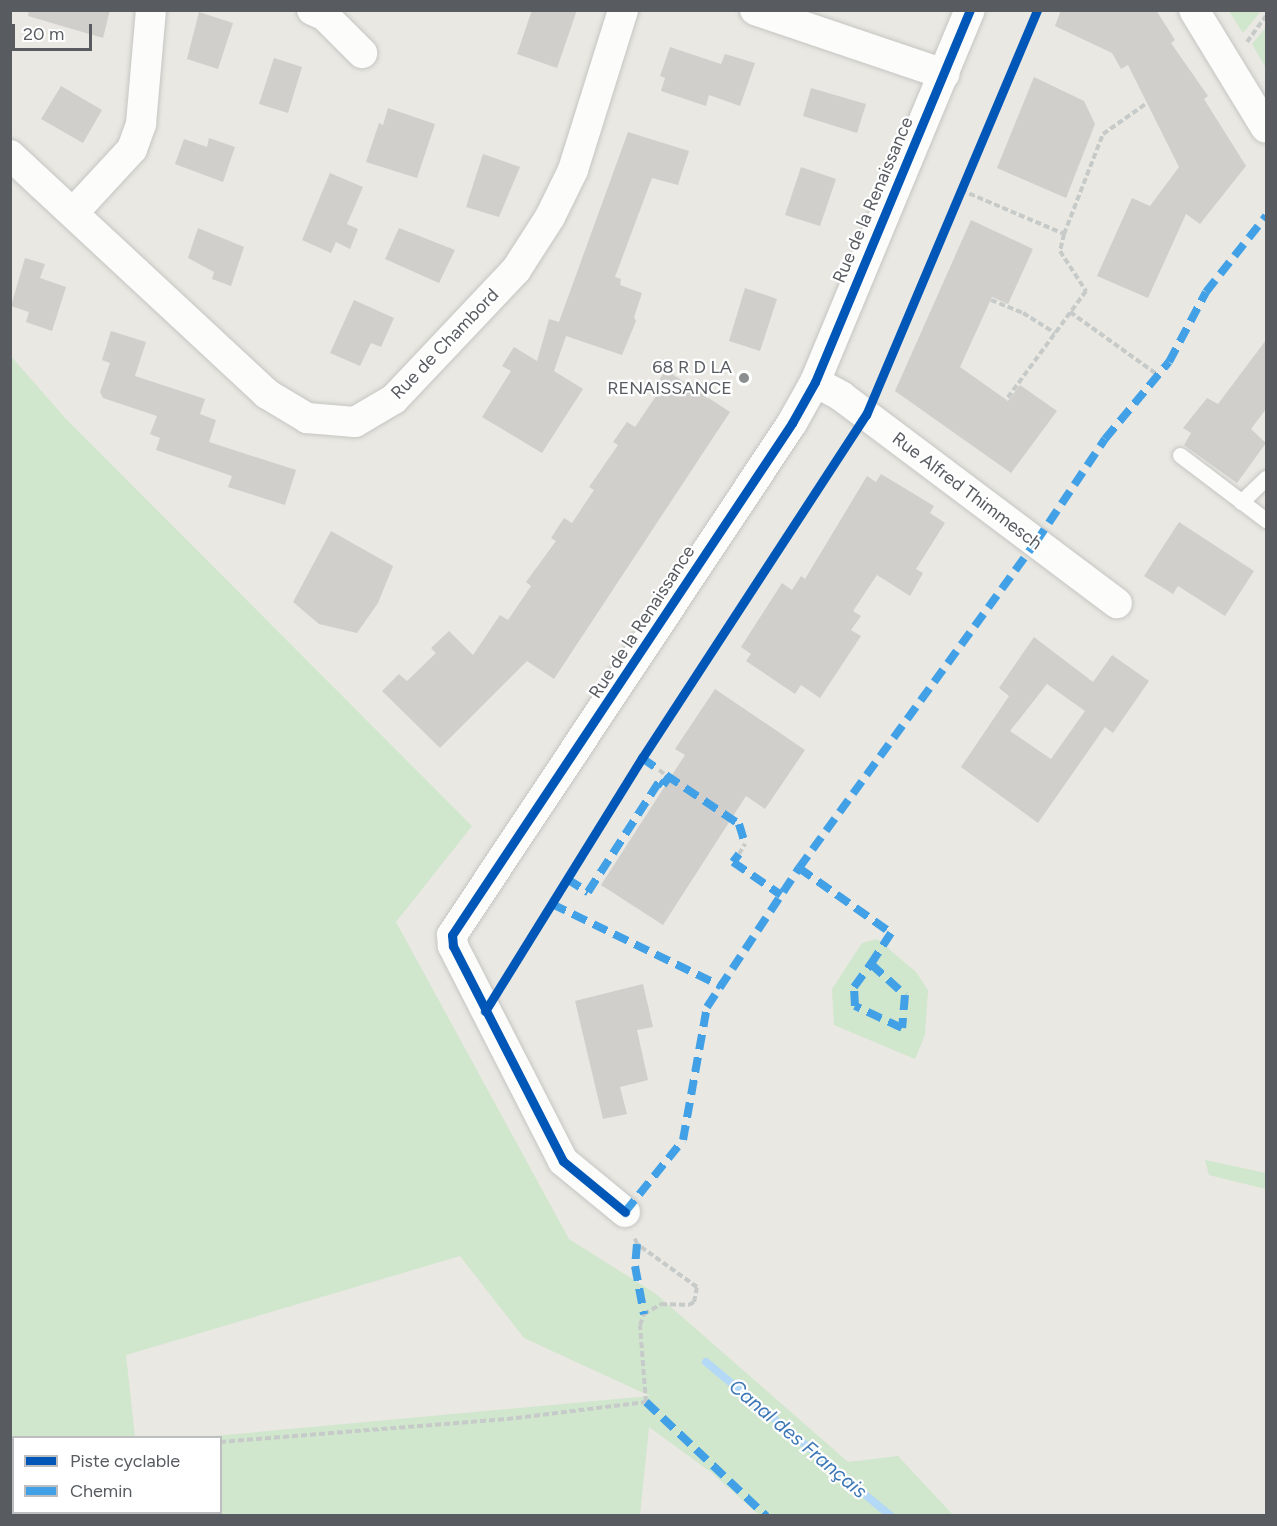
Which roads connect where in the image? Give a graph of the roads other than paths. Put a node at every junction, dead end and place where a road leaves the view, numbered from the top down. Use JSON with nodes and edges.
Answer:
{"nodes":[{"id":1,"x":151,"y":10,"type":"edge"},
{"id":2,"x":312,"y":10,"type":"edge"},
{"id":3,"x":623,"y":10,"type":"edge"},
{"id":4,"x":755,"y":10,"type":"edge"},
{"id":5,"x":970,"y":10,"type":"edge"},
{"id":6,"x":1194,"y":10,"type":"edge"},
{"id":7,"x":362,"y":53,"type":"dead end"},
{"id":8,"x":944,"y":74,"type":"junction"},
{"id":9,"x":1266,"y":128,"type":"edge"},
{"id":10,"x":10,"y":155,"type":"edge"},
{"id":11,"x":73,"y":213,"type":"junction"},
{"id":12,"x":814,"y":382,"type":"junction"},
{"id":13,"x":1180,"y":455,"type":"dead end"},
{"id":14,"x":1266,"y":478,"type":"edge"},
{"id":15,"x":1241,"y":502,"type":"junction"},
{"id":16,"x":1266,"y":520,"type":"edge"},
{"id":17,"x":1117,"y":603,"type":"dead end"},
{"id":18,"x":625,"y":1212,"type":"road end"}],
"edges":[{"from":1,"to":11,"type":"street"},
{"from":2,"to":7,"type":"street"},
{"from":3,"to":11,"type":"street","name":"Rue de Chambord"},
{"from":4,"to":8,"type":"street"},
{"from":5,"to":8,"type":"street","name":"Rue de la Renaissance"},
{"from":6,"to":9,"type":"street"},
{"from":8,"to":12,"type":"street","name":"Rue de la Renaissance"},
{"from":10,"to":11,"type":"street","name":"Rue de Chambord"},
{"from":12,"to":17,"type":"street","name":"Rue Alfred Thimmesch"},
{"from":12,"to":18,"type":"street","name":"Rue de la Renaissance"},
{"from":13,"to":15,"type":"lane"},
{"from":14,"to":15,"type":"lane"},
{"from":15,"to":16,"type":"lane"}]}
